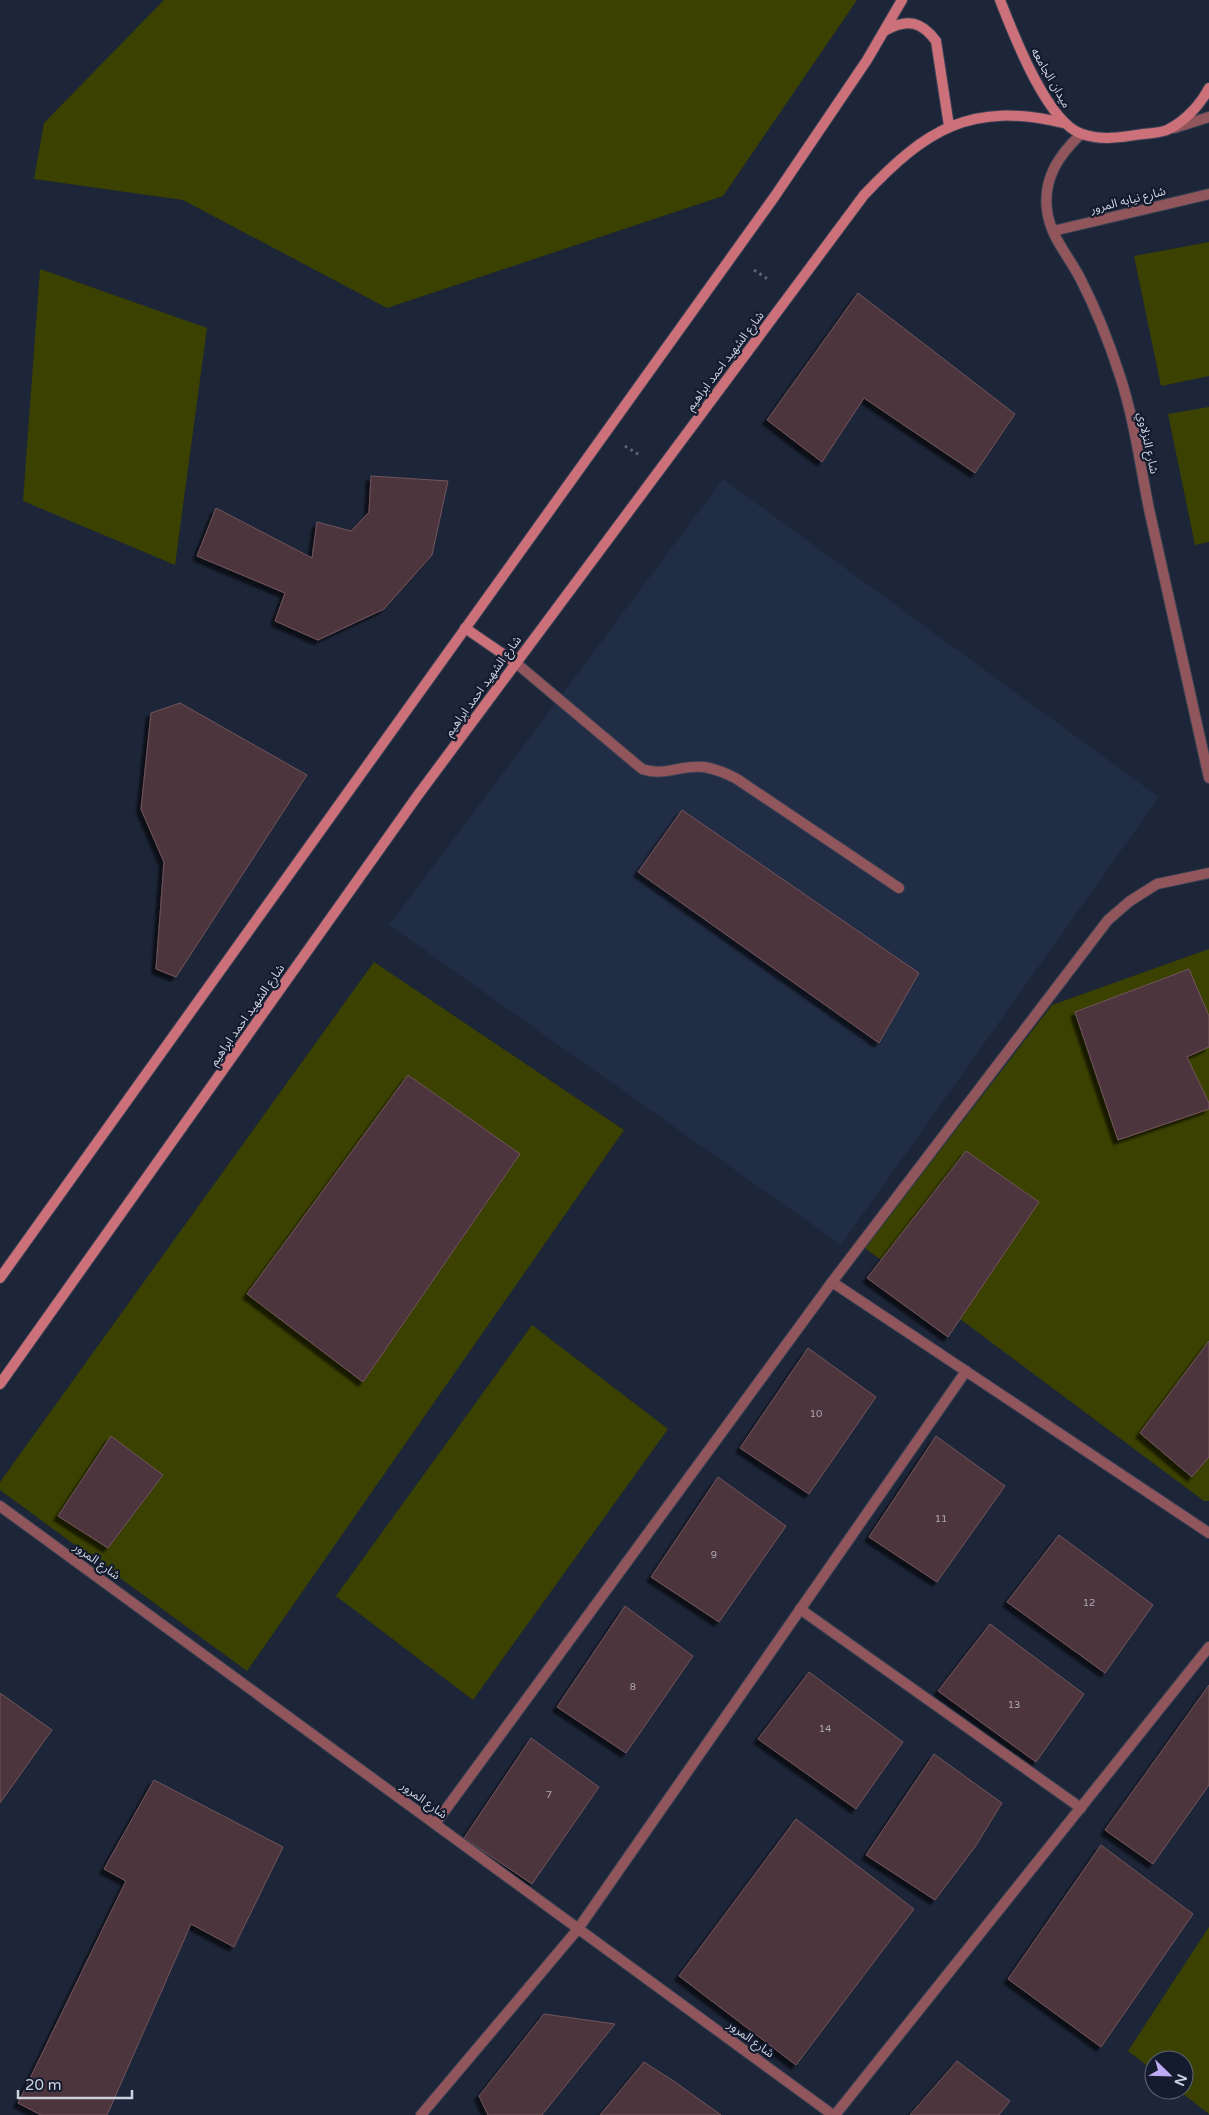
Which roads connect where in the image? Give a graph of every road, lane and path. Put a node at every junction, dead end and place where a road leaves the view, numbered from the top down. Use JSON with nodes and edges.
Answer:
{"nodes":[{"id":1,"x":902,"y":0,"type":"edge"},
{"id":2,"x":1000,"y":0,"type":"edge"},
{"id":3,"x":886,"y":30,"type":"junction"},
{"id":4,"x":1209,"y":88,"type":"edge"},
{"id":5,"x":1209,"y":117,"type":"edge"},
{"id":6,"x":1064,"y":123,"type":"junction"},
{"id":7,"x":949,"y":126,"type":"junction"},
{"id":8,"x":1168,"y":130,"type":"junction"},
{"id":9,"x":1081,"y":134,"type":"junction"},
{"id":10,"x":1209,"y":194,"type":"edge"},
{"id":11,"x":1052,"y":231,"type":"junction"},
{"id":12,"x":732,"y":255,"type":"junction"},
{"id":13,"x":790,"y":295,"type":"junction"},
{"id":14,"x":604,"y":434,"type":"junction"},
{"id":15,"x":661,"y":468,"type":"junction"},
{"id":16,"x":465,"y":628,"type":"junction"},
{"id":17,"x":516,"y":663,"type":"junction"},
{"id":18,"x":1209,"y":778,"type":"edge"},
{"id":19,"x":1209,"y":873,"type":"edge"},
{"id":20,"x":899,"y":888,"type":"dead end"},
{"id":21,"x":0,"y":1278,"type":"edge"},
{"id":22,"x":832,"y":1282,"type":"junction"},
{"id":23,"x":966,"y":1371,"type":"junction"},
{"id":24,"x":0,"y":1384,"type":"edge"},
{"id":25,"x":0,"y":1506,"type":"edge"},
{"id":26,"x":1209,"y":1533,"type":"edge"},
{"id":27,"x":800,"y":1609,"type":"junction"},
{"id":28,"x":1209,"y":1647,"type":"edge"},
{"id":29,"x":1081,"y":1808,"type":"junction"},
{"id":30,"x":435,"y":1824,"type":"junction"},
{"id":31,"x":578,"y":1929,"type":"junction"},
{"id":32,"x":421,"y":2115,"type":"edge"},
{"id":33,"x":834,"y":2115,"type":"edge"}],
"edges":[{"from":1,"to":3,"type":"main road"},
{"from":2,"to":6,"type":"main road","name":"ميدان الجامعه"},
{"from":3,"to":7,"type":"main road"},
{"from":3,"to":12,"type":"main road"},
{"from":4,"to":8,"type":"main road","name":"ميدان الجامعه"},
{"from":5,"to":8,"type":"street"},
{"from":6,"to":7,"type":"main road","name":"شارع الشهيد احمد ابراهيم"},
{"from":6,"to":9,"type":"main road","name":"ميدان الجامعه"},
{"from":7,"to":13,"type":"main road","name":"شارع الشهيد احمد ابراهيم"},
{"from":8,"to":9,"type":"main road","name":"ميدان الجامعه"},
{"from":9,"to":11,"type":"street","name":"شارع النزلاوي"},
{"from":10,"to":11,"type":"street","name":"شارع نيابه المرور"},
{"from":11,"to":18,"type":"street","name":"شارع النزلاوي"},
{"from":12,"to":13,"type":"path"},
{"from":12,"to":14,"type":"main road"},
{"from":13,"to":15,"type":"main road","name":"شارع الشهيد احمد ابراهيم"},
{"from":14,"to":15,"type":"path"},
{"from":14,"to":16,"type":"main road"},
{"from":15,"to":17,"type":"main road","name":"شارع الشهيد احمد ابراهيم"},
{"from":16,"to":17,"type":"main road"},
{"from":16,"to":21,"type":"main road"},
{"from":17,"to":20,"type":"street"},
{"from":17,"to":24,"type":"main road","name":"شارع الشهيد احمد ابراهيم"},
{"from":19,"to":22,"type":"street"},
{"from":22,"to":23,"type":"street"},
{"from":22,"to":30,"type":"street"},
{"from":23,"to":26,"type":"street"},
{"from":23,"to":27,"type":"street"},
{"from":25,"to":30,"type":"street","name":"شارع المرور"},
{"from":27,"to":29,"type":"street"},
{"from":27,"to":31,"type":"street"},
{"from":28,"to":29,"type":"street"},
{"from":29,"to":33,"type":"street"},
{"from":30,"to":31,"type":"street","name":"شارع المرور"},
{"from":31,"to":32,"type":"street"},
{"from":31,"to":33,"type":"street","name":"شارع المرور"}]}
